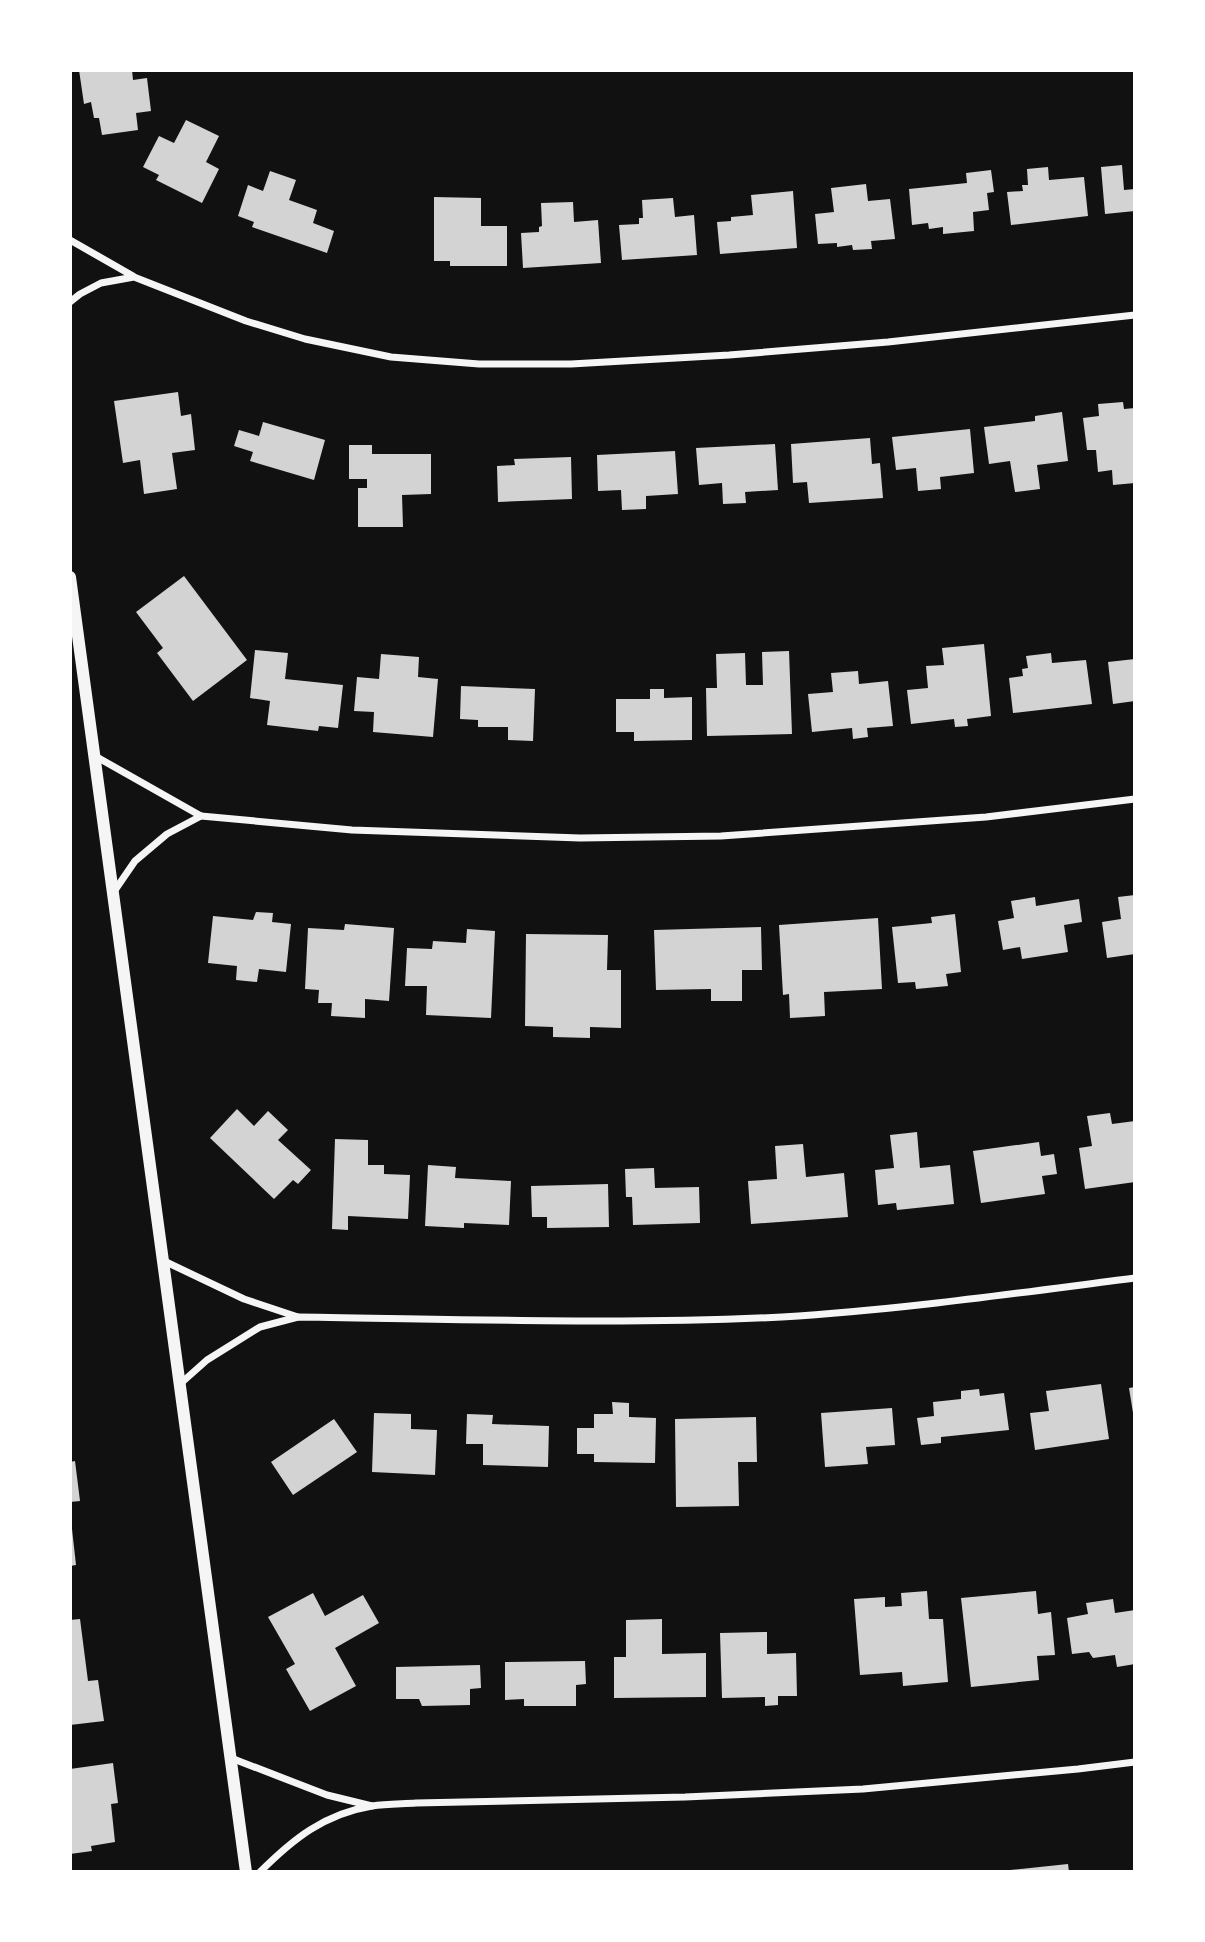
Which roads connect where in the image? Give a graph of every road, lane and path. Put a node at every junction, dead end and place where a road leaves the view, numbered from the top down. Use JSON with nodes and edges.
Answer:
{"nodes":[{"id":1,"x":70,"y":240,"type":"edge"},
{"id":2,"x":134,"y":277,"type":"junction"},
{"id":3,"x":70,"y":302,"type":"edge"},
{"id":4,"x":1135,"y":315,"type":"edge"},
{"id":5,"x":70,"y":577,"type":"edge"},
{"id":6,"x":94,"y":756,"type":"junction"},
{"id":7,"x":1135,"y":799,"type":"edge"},
{"id":8,"x":201,"y":816,"type":"junction"},
{"id":9,"x":113,"y":894,"type":"junction"},
{"id":10,"x":163,"y":1261,"type":"junction"},
{"id":11,"x":1135,"y":1278,"type":"edge"},
{"id":12,"x":298,"y":1317,"type":"junction"},
{"id":13,"x":179,"y":1385,"type":"junction"},
{"id":14,"x":230,"y":1757,"type":"junction"},
{"id":15,"x":1135,"y":1762,"type":"edge"},
{"id":16,"x":372,"y":1806,"type":"junction"},
{"id":17,"x":246,"y":1872,"type":"edge"},
{"id":18,"x":260,"y":1872,"type":"edge"}],
"edges":[{"from":1,"to":2,"type":"street"},
{"from":2,"to":3,"type":"street"},
{"from":2,"to":4,"type":"street"},
{"from":5,"to":6,"type":"street"},
{"from":6,"to":8,"type":"street"},
{"from":6,"to":9,"type":"street"},
{"from":7,"to":8,"type":"street"},
{"from":8,"to":9,"type":"street"},
{"from":9,"to":10,"type":"street"},
{"from":10,"to":12,"type":"street"},
{"from":10,"to":13,"type":"street"},
{"from":11,"to":12,"type":"street"},
{"from":12,"to":13,"type":"street"},
{"from":13,"to":14,"type":"street"},
{"from":14,"to":16,"type":"street"},
{"from":14,"to":17,"type":"street"},
{"from":15,"to":16,"type":"street"},
{"from":16,"to":18,"type":"street"}]}
